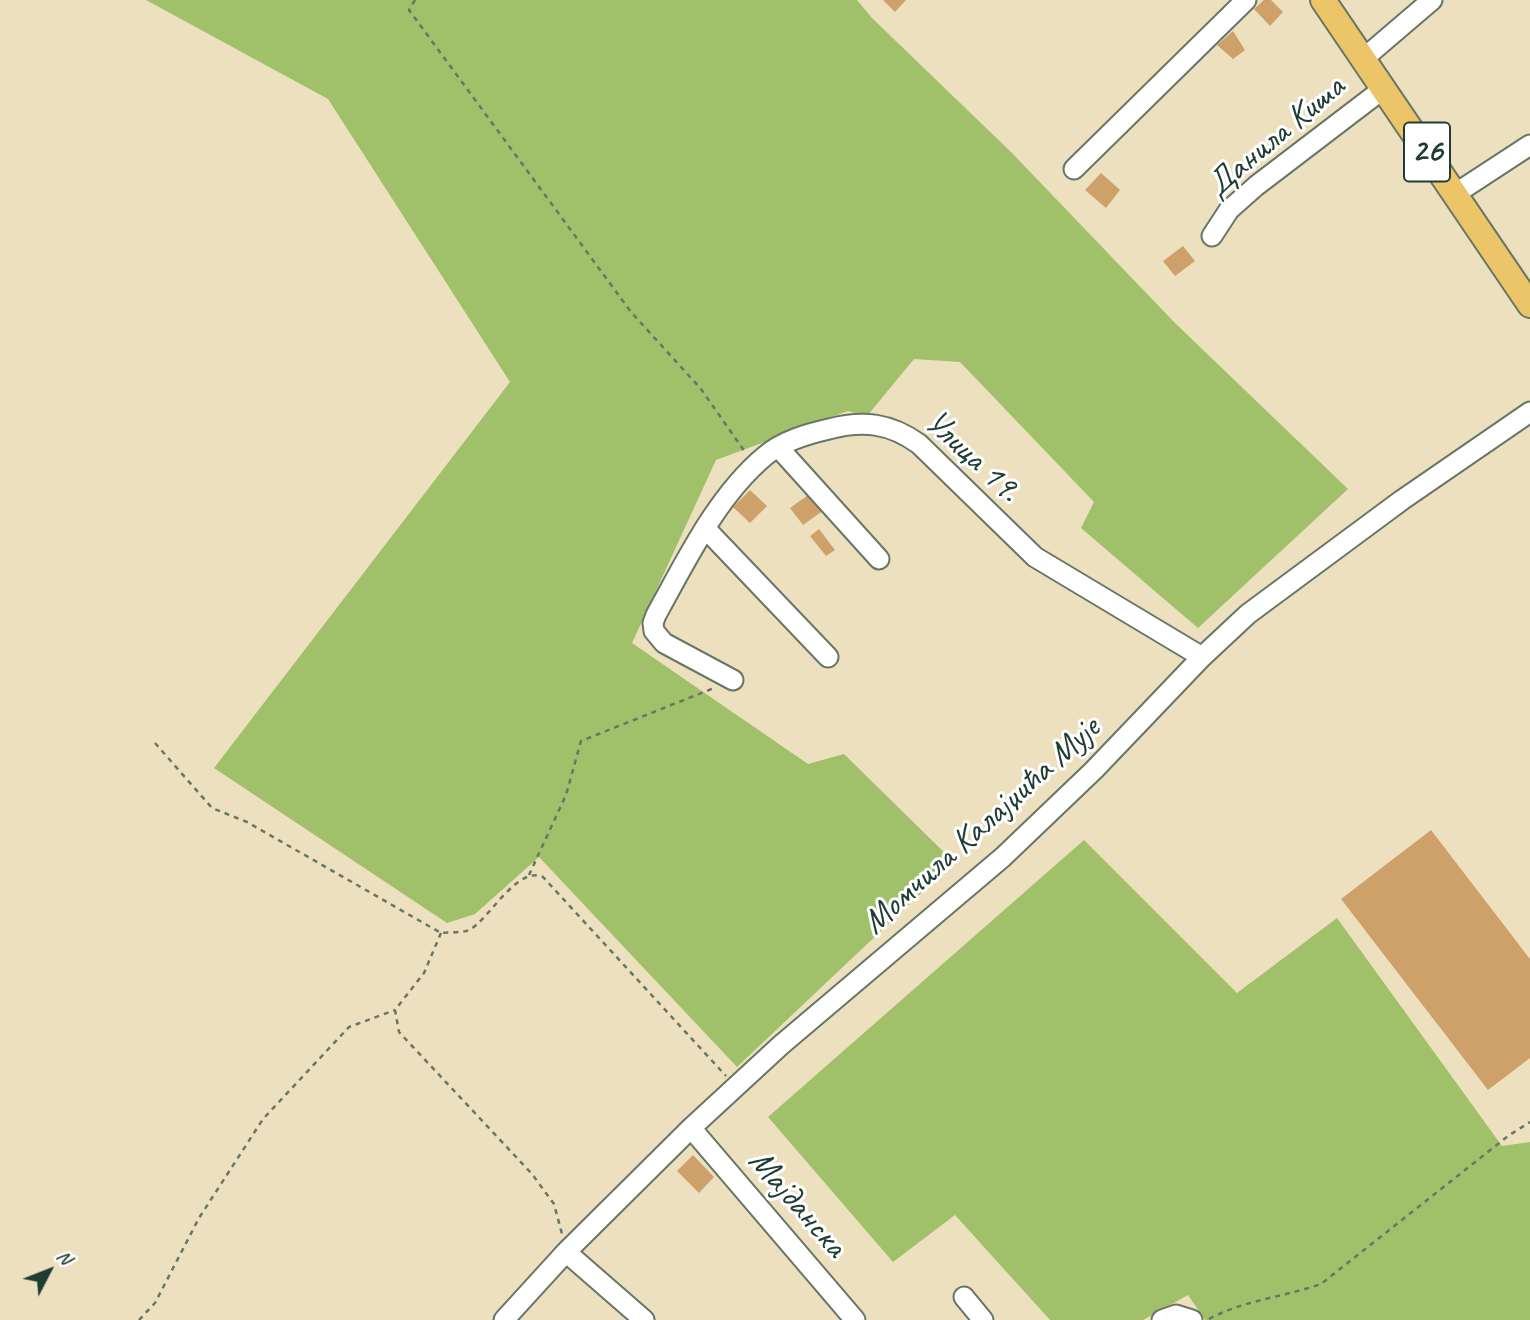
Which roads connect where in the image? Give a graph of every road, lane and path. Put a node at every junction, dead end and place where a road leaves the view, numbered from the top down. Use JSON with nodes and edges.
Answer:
{"nodes":[{"id":1,"x":415,"y":0,"type":"edge"},
{"id":2,"x":1246,"y":0,"type":"edge"},
{"id":3,"x":1323,"y":0,"type":"edge"},
{"id":4,"x":1432,"y":0,"type":"edge"},
{"id":5,"x":1363,"y":59,"type":"junction"},
{"id":6,"x":1383,"y":89,"type":"junction"},
{"id":7,"x":1530,"y":145,"type":"edge"},
{"id":8,"x":1073,"y":169,"type":"dead end"},
{"id":9,"x":1455,"y":194,"type":"junction"},
{"id":10,"x":1212,"y":236,"type":"dead end"},
{"id":11,"x":1530,"y":304,"type":"edge"},
{"id":12,"x":1530,"y":412,"type":"edge"},
{"id":13,"x":778,"y":447,"type":"junction"},
{"id":14,"x":754,"y":467,"type":"junction"},
{"id":15,"x":705,"y":528,"type":"junction"},
{"id":16,"x":879,"y":559,"type":"dead end"},
{"id":17,"x":828,"y":657,"type":"dead end"},
{"id":18,"x":1202,"y":657,"type":"junction"},
{"id":19,"x":733,"y":680,"type":"joint"},
{"id":20,"x":155,"y":743,"type":"dead end"},
{"id":21,"x":529,"y":875,"type":"junction"},
{"id":22,"x":441,"y":933,"type":"junction"},
{"id":23,"x":395,"y":1010,"type":"junction"},
{"id":24,"x":735,"y":1087,"type":"junction"},
{"id":25,"x":1530,"y":1122,"type":"edge"},
{"id":26,"x":691,"y":1128,"type":"junction"},
{"id":27,"x":566,"y":1251,"type":"junction"},
{"id":28,"x":964,"y":1297,"type":"dead end"},
{"id":29,"x":512,"y":1318,"type":"edge"},
{"id":30,"x":139,"y":1320,"type":"edge"},
{"id":31,"x":644,"y":1320,"type":"edge"},
{"id":32,"x":855,"y":1320,"type":"edge"},
{"id":33,"x":983,"y":1320,"type":"edge"},
{"id":34,"x":1162,"y":1320,"type":"edge"},
{"id":35,"x":1192,"y":1320,"type":"edge"},
{"id":36,"x":1207,"y":1320,"type":"edge"}],
"edges":[{"from":1,"to":14,"type":"path"},
{"from":2,"to":8,"type":"street"},
{"from":3,"to":5,"type":"main road","number":"26"},
{"from":4,"to":5,"type":"street"},
{"from":5,"to":6,"type":"main road","number":"26"},
{"from":6,"to":9,"type":"main road","number":"26"},
{"from":6,"to":10,"type":"street","name":"Данила Киша"},
{"from":7,"to":9,"type":"street"},
{"from":9,"to":11,"type":"main road","number":"26"},
{"from":12,"to":18,"type":"street","name":"Момчила Калајџића Мује"},
{"from":13,"to":14,"type":"street","name":"Улица 19."},
{"from":13,"to":16,"type":"street"},
{"from":13,"to":18,"type":"street","name":"Улица 19."},
{"from":14,"to":15,"type":"street","name":"Улица 19."},
{"from":15,"to":17,"type":"street"},
{"from":15,"to":19,"type":"street","name":"Улица 19."},
{"from":18,"to":24,"type":"street","name":"Момчила Калајџића Мује"},
{"from":19,"to":21,"type":"path"},
{"from":20,"to":22,"type":"path"},
{"from":21,"to":22,"type":"path"},
{"from":21,"to":24,"type":"path"},
{"from":22,"to":23,"type":"path"},
{"from":23,"to":27,"type":"path"},
{"from":23,"to":30,"type":"path"},
{"from":24,"to":26,"type":"street","name":"Момчила Калајџића Мује"},
{"from":25,"to":36,"type":"path"},
{"from":26,"to":27,"type":"street","name":"Момчила Калајџића Мује"},
{"from":26,"to":32,"type":"street","name":"Мајданска"},
{"from":27,"to":29,"type":"street","name":"Момчила Калајџића Мује"},
{"from":27,"to":31,"type":"street"},
{"from":28,"to":33,"type":"street"},
{"from":34,"to":35,"type":"street"}]}
